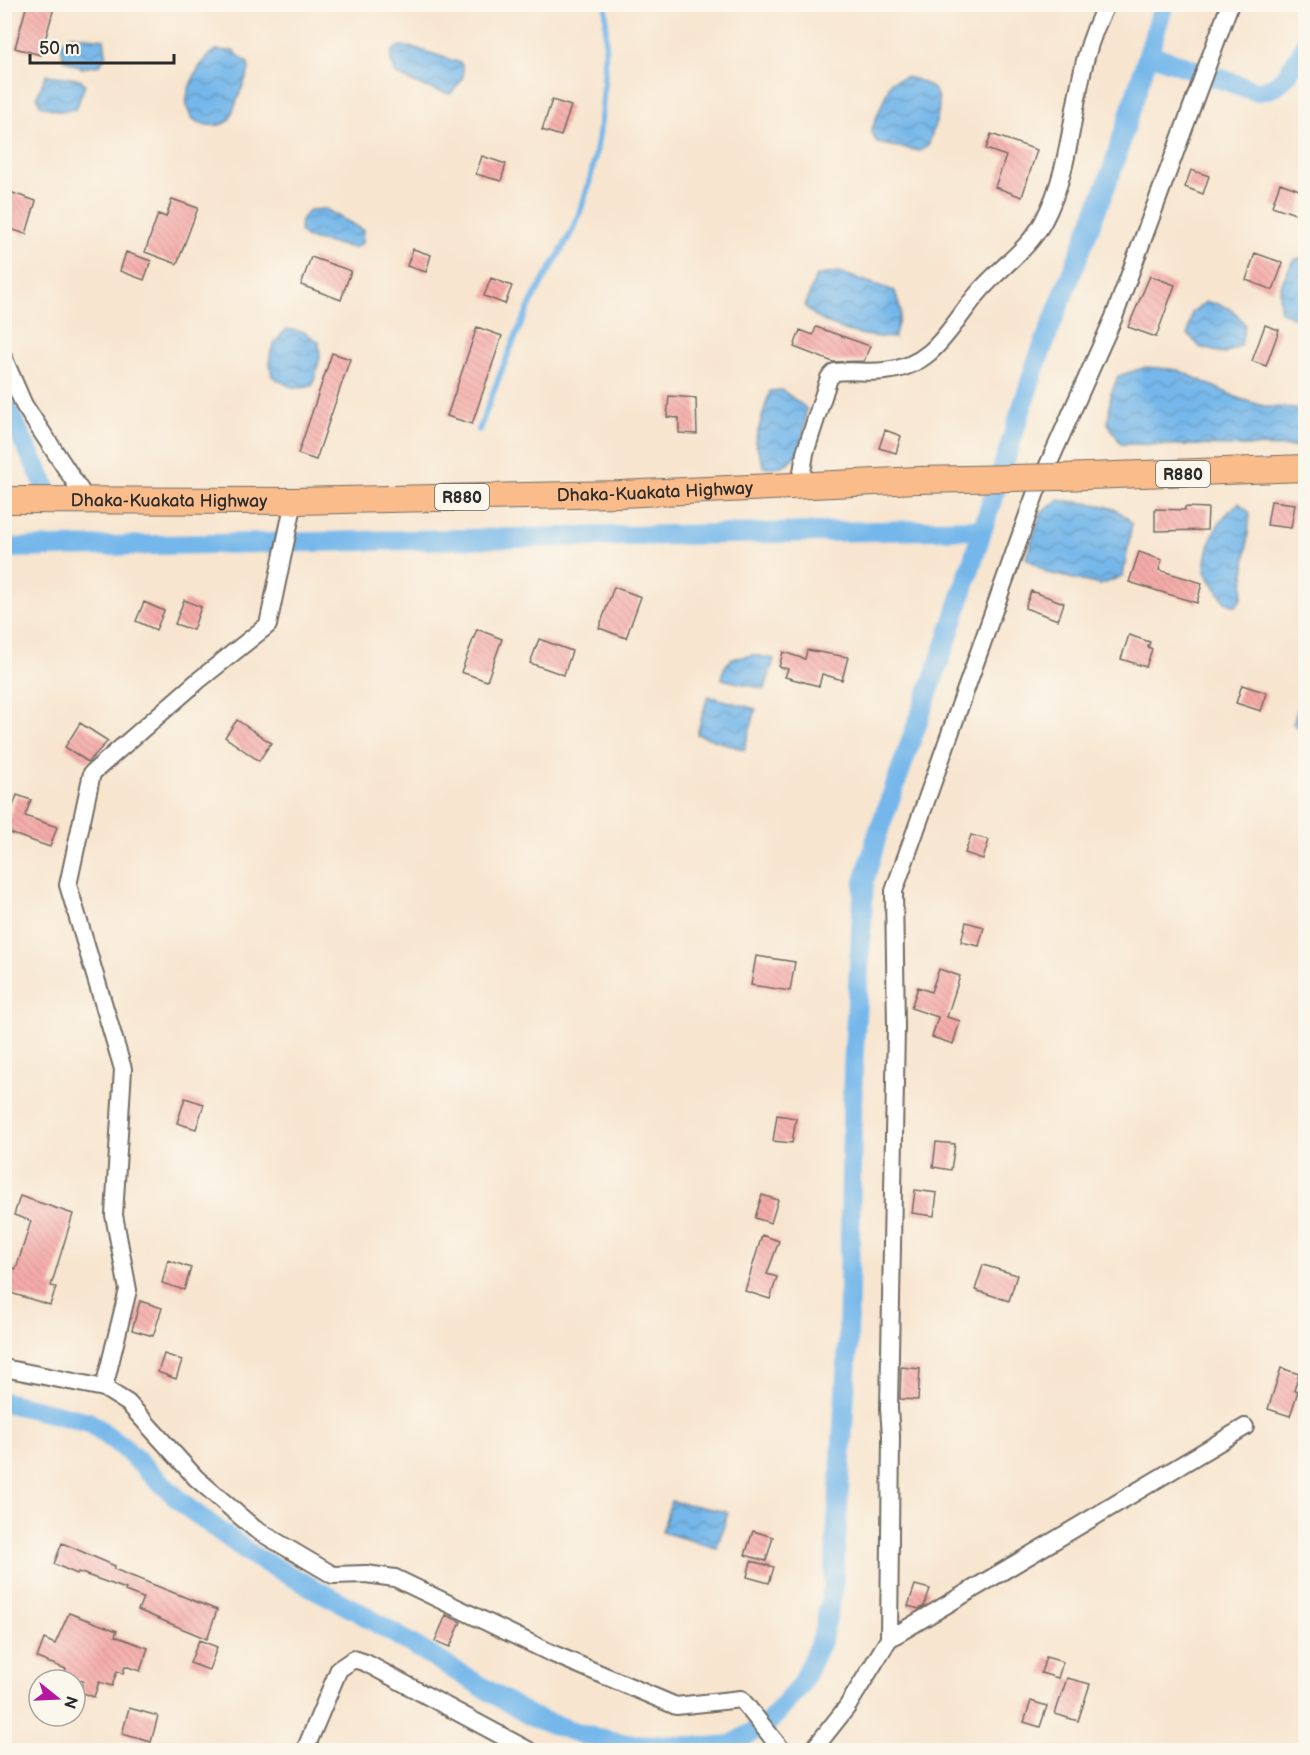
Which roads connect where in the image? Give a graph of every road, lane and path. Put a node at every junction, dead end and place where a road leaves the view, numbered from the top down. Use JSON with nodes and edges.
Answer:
{"nodes":[{"id":1,"x":1107,"y":4,"type":"edge"},
{"id":2,"x":1230,"y":4,"type":"edge"},
{"id":3,"x":4,"y":359,"type":"edge"},
{"id":4,"x":1305,"y":468,"type":"edge"},
{"id":5,"x":800,"y":486,"type":"junction"},
{"id":6,"x":86,"y":499,"type":"junction"},
{"id":7,"x":4,"y":500,"type":"edge"},
{"id":8,"x":294,"y":501,"type":"junction"},
{"id":9,"x":4,"y":1368,"type":"edge"},
{"id":10,"x":104,"y":1388,"type":"junction"},
{"id":11,"x":1245,"y":1426,"type":"dead end"},
{"id":12,"x":889,"y":1639,"type":"junction"},
{"id":13,"x":305,"y":1750,"type":"edge"},
{"id":14,"x":528,"y":1750,"type":"edge"},
{"id":15,"x":782,"y":1750,"type":"edge"},
{"id":16,"x":815,"y":1750,"type":"edge"}],
"edges":[{"from":1,"to":5,"type":"street"},
{"from":2,"to":12,"type":"street"},
{"from":3,"to":6,"type":"street"},
{"from":4,"to":5,"type":"main road","name":"Dhaka-Kuakata Highway","number":"R880","bridge":true},
{"from":5,"to":8,"type":"main road","name":"Dhaka-Kuakata Highway","number":"R880"},
{"from":6,"to":7,"type":"main road","name":"Dhaka-Kuakata Highway","number":"R880"},
{"from":6,"to":8,"type":"main road","name":"Dhaka-Kuakata Highway","number":"R880"},
{"from":8,"to":10,"type":"street"},
{"from":9,"to":10,"type":"street"},
{"from":10,"to":15,"type":"street"},
{"from":11,"to":12,"type":"street"},
{"from":12,"to":16,"type":"street"},
{"from":13,"to":14,"type":"street"}]}
